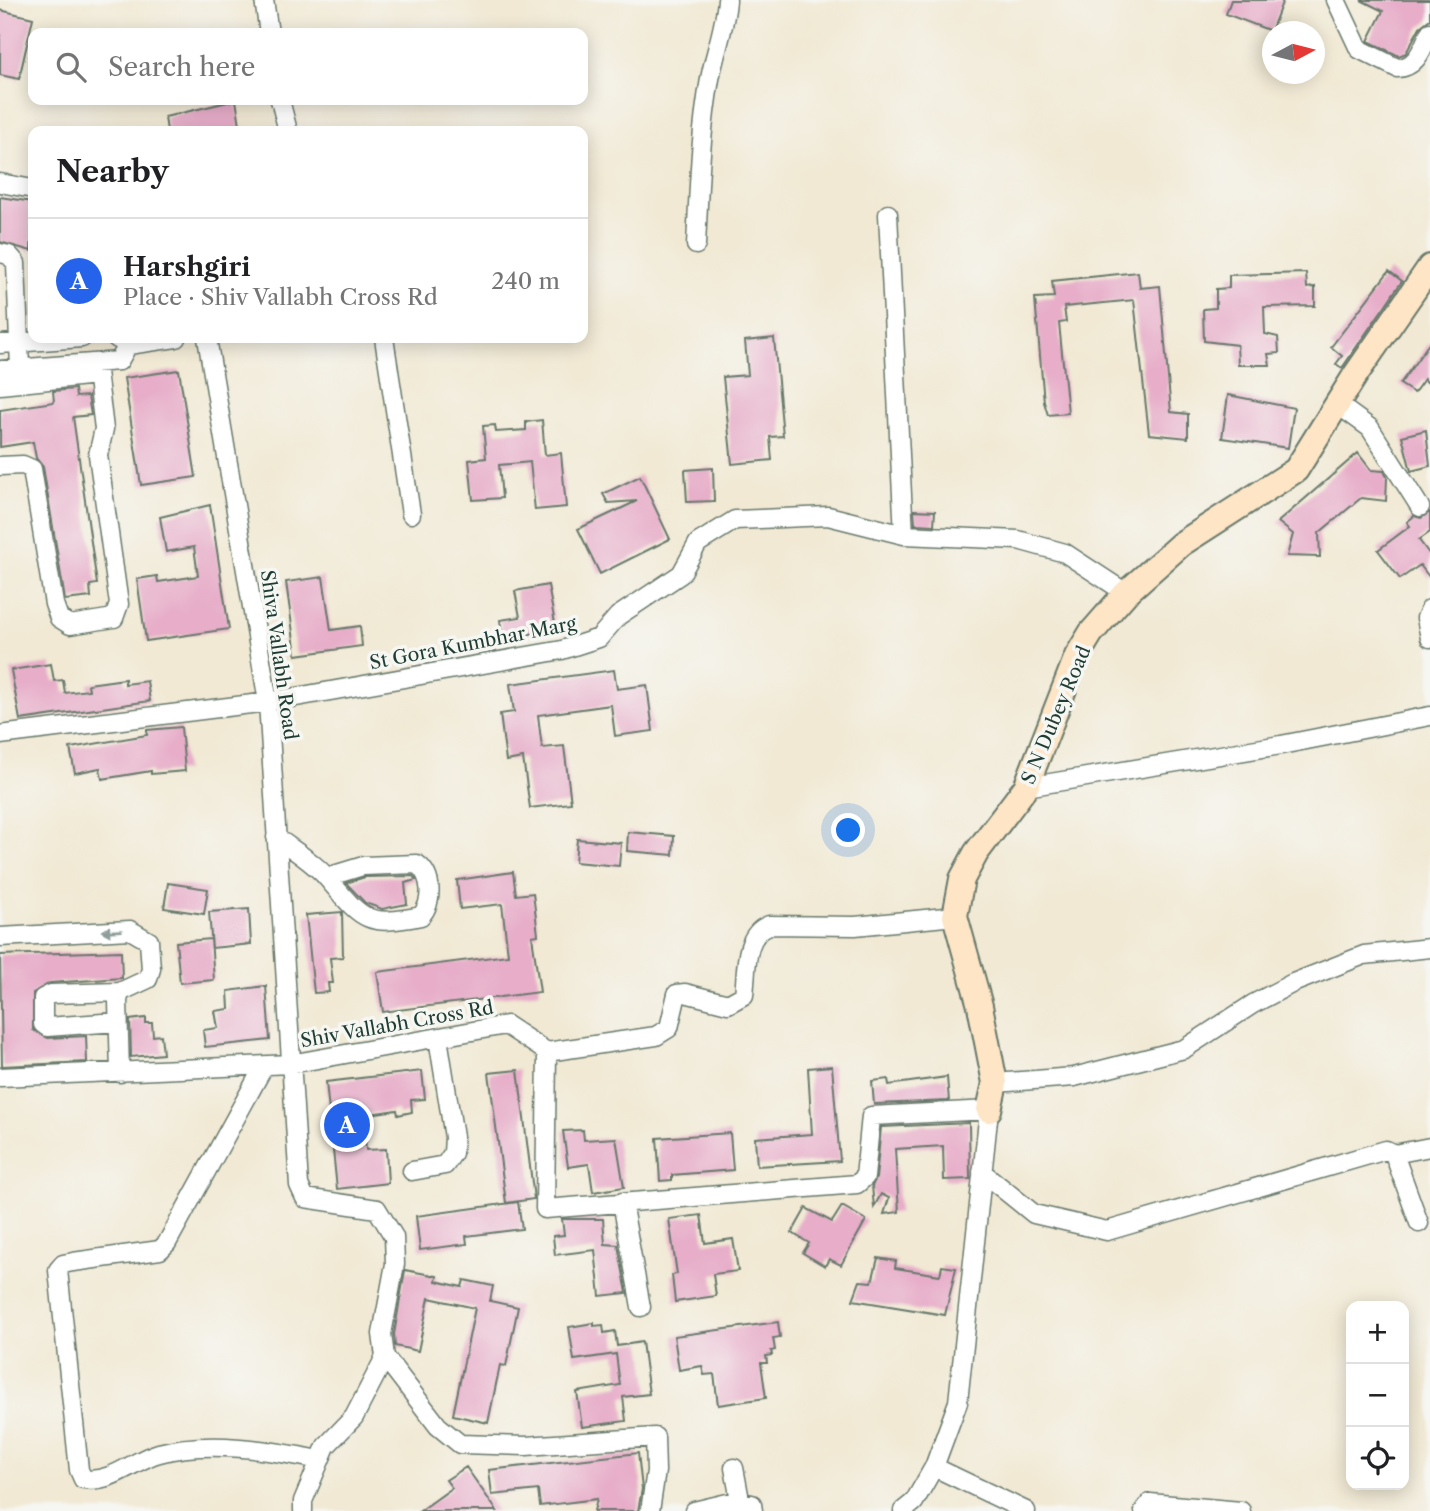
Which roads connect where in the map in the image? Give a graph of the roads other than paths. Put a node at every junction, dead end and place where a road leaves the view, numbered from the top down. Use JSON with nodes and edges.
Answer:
{"nodes":[{"id":1,"x":264,"y":0,"type":"edge"},
{"id":2,"x":727,"y":0,"type":"edge"},
{"id":3,"x":1336,"y":0,"type":"edge"},
{"id":4,"x":268,"y":28,"type":"edge"},
{"id":5,"x":1430,"y":32,"type":"edge"},
{"id":6,"x":281,"y":105,"type":"edge"},
{"id":7,"x":287,"y":126,"type":"edge"},
{"id":8,"x":0,"y":183,"type":"edge"},
{"id":9,"x":28,"y":188,"type":"edge"},
{"id":10,"x":888,"y":214,"type":"dead end"},
{"id":11,"x":696,"y":245,"type":"dead end"},
{"id":12,"x":0,"y":253,"type":"edge"},
{"id":13,"x":1430,"y":267,"type":"edge"},
{"id":14,"x":28,"y":342,"type":"edge"},
{"id":15,"x":9,"y":343,"type":"edge"},
{"id":16,"x":131,"y":343,"type":"edge"},
{"id":17,"x":208,"y":343,"type":"edge"},
{"id":18,"x":385,"y":343,"type":"edge"},
{"id":19,"x":20,"y":369,"type":"junction"},
{"id":20,"x":96,"y":369,"type":"junction"},
{"id":21,"x":0,"y":370,"type":"edge"},
{"id":22,"x":0,"y":385,"type":"edge"},
{"id":23,"x":1337,"y":404,"type":"junction"},
{"id":24,"x":0,"y":466,"type":"edge"},
{"id":25,"x":1420,"y":507,"type":"dead end"},
{"id":26,"x":411,"y":514,"type":"dead end"},
{"id":27,"x":904,"y":535,"type":"junction"},
{"id":28,"x":1126,"y":593,"type":"junction"},
{"id":29,"x":1430,"y":609,"type":"edge"},
{"id":30,"x":1430,"y":638,"type":"edge"},
{"id":31,"x":268,"y":702,"type":"junction"},
{"id":32,"x":1430,"y":716,"type":"edge"},
{"id":33,"x":0,"y":735,"type":"edge"},
{"id":34,"x":1026,"y":787,"type":"junction"},
{"id":35,"x":276,"y":837,"type":"junction"},
{"id":36,"x":327,"y":877,"type":"junction"},
{"id":37,"x":955,"y":916,"type":"junction"},
{"id":38,"x":0,"y":937,"type":"edge"},
{"id":39,"x":1430,"y":948,"type":"edge"},
{"id":40,"x":120,"y":992,"type":"junction"},
{"id":41,"x":117,"y":1022,"type":"junction"},
{"id":42,"x":438,"y":1038,"type":"junction"},
{"id":43,"x":547,"y":1052,"type":"junction"},
{"id":44,"x":290,"y":1064,"type":"junction"},
{"id":45,"x":264,"y":1066,"type":"junction"},
{"id":46,"x":120,"y":1073,"type":"junction"},
{"id":47,"x":0,"y":1077,"type":"edge"},
{"id":48,"x":995,"y":1083,"type":"junction"},
{"id":49,"x":989,"y":1110,"type":"junction"},
{"id":50,"x":1430,"y":1147,"type":"edge"},
{"id":51,"x":1394,"y":1154,"type":"junction"},
{"id":52,"x":412,"y":1171,"type":"dead end"},
{"id":53,"x":982,"y":1172,"type":"junction"},
{"id":54,"x":622,"y":1202,"type":"junction"},
{"id":55,"x":1419,"y":1223,"type":"dead end"},
{"id":56,"x":641,"y":1307,"type":"dead end"},
{"id":57,"x":385,"y":1357,"type":"junction"},
{"id":58,"x":320,"y":1460,"type":"junction"},
{"id":59,"x":934,"y":1466,"type":"junction"},
{"id":60,"x":733,"y":1468,"type":"dead end"},
{"id":61,"x":747,"y":1506,"type":"edge"},
{"id":62,"x":652,"y":1510,"type":"edge"},
{"id":63,"x":303,"y":1511,"type":"edge"},
{"id":64,"x":694,"y":1511,"type":"edge"},
{"id":65,"x":903,"y":1511,"type":"edge"},
{"id":66,"x":1026,"y":1511,"type":"edge"},
{"id":67,"x":1144,"y":1511,"type":"edge"},
{"id":68,"x":1241,"y":1511,"type":"edge"}],
"edges":[{"from":1,"to":4,"type":"street"},
{"from":2,"to":11,"type":"street"},
{"from":3,"to":5,"type":"street"},
{"from":6,"to":7,"type":"street"},
{"from":8,"to":9,"type":"street"},
{"from":10,"to":27,"type":"street"},
{"from":12,"to":15,"type":"street"},
{"from":13,"to":23,"type":"street","name":"S N Dubey Road"},
{"from":14,"to":15,"type":"street"},
{"from":15,"to":19,"type":"street"},
{"from":16,"to":20,"type":"street"},
{"from":17,"to":31,"type":"street","name":"Shiva Vallabh Road"},
{"from":18,"to":26,"type":"street"},
{"from":19,"to":20,"type":"street"},
{"from":19,"to":21,"type":"street"},
{"from":20,"to":22,"type":"street"},
{"from":20,"to":24,"type":"street"},
{"from":23,"to":25,"type":"street"},
{"from":23,"to":28,"type":"street","name":"S N Dubey Road"},
{"from":27,"to":28,"type":"street","name":"St Gora Kumbhar Marg"},
{"from":27,"to":31,"type":"street","name":"St Gora Kumbhar Marg"},
{"from":28,"to":34,"type":"street","name":"S N Dubey Road"},
{"from":29,"to":30,"type":"street"},
{"from":31,"to":33,"type":"street"},
{"from":31,"to":35,"type":"street","name":"Shiva Vallabh Road"},
{"from":32,"to":34,"type":"street"},
{"from":34,"to":37,"type":"street","name":"S N Dubey Road"},
{"from":35,"to":36,"type":"street"},
{"from":35,"to":44,"type":"street","name":"Shiva Vallabh Road"},
{"from":36,"to":36,"type":"street"},
{"from":37,"to":43,"type":"street"},
{"from":37,"to":48,"type":"street","name":"S N Dubey Road"},
{"from":40,"to":38,"type":"street","one_way":true},
{"from":39,"to":48,"type":"street"},
{"from":40,"to":41,"type":"street"},
{"from":40,"to":41,"type":"street"},
{"from":41,"to":46,"type":"street"},
{"from":42,"to":43,"type":"street","name":"Shiv Vallabh Cross Rd"},
{"from":42,"to":44,"type":"street","name":"Shiv Vallabh Cross Rd"},
{"from":42,"to":52,"type":"street"},
{"from":43,"to":54,"type":"street"},
{"from":44,"to":45,"type":"street","name":"Shiv Vallabh Cross Rd"},
{"from":44,"to":57,"type":"street","name":"Shiva Vallabh Road"},
{"from":45,"to":46,"type":"street","name":"Shiv Vallabh Cross Rd"},
{"from":45,"to":58,"type":"street"},
{"from":46,"to":47,"type":"street","name":"Shiv Vallabh Cross Rd"},
{"from":48,"to":49,"type":"street","name":"S N Dubey Road"},
{"from":49,"to":53,"type":"street"},
{"from":49,"to":54,"type":"street"},
{"from":50,"to":51,"type":"street"},
{"from":51,"to":53,"type":"street"},
{"from":51,"to":55,"type":"street"},
{"from":53,"to":59,"type":"street"},
{"from":54,"to":56,"type":"street"},
{"from":57,"to":58,"type":"street"},
{"from":57,"to":62,"type":"street"},
{"from":58,"to":63,"type":"street"},
{"from":59,"to":65,"type":"street"},
{"from":59,"to":66,"type":"street"},
{"from":60,"to":61,"type":"street"},
{"from":61,"to":64,"type":"street"},
{"from":67,"to":68,"type":"street"}]}
